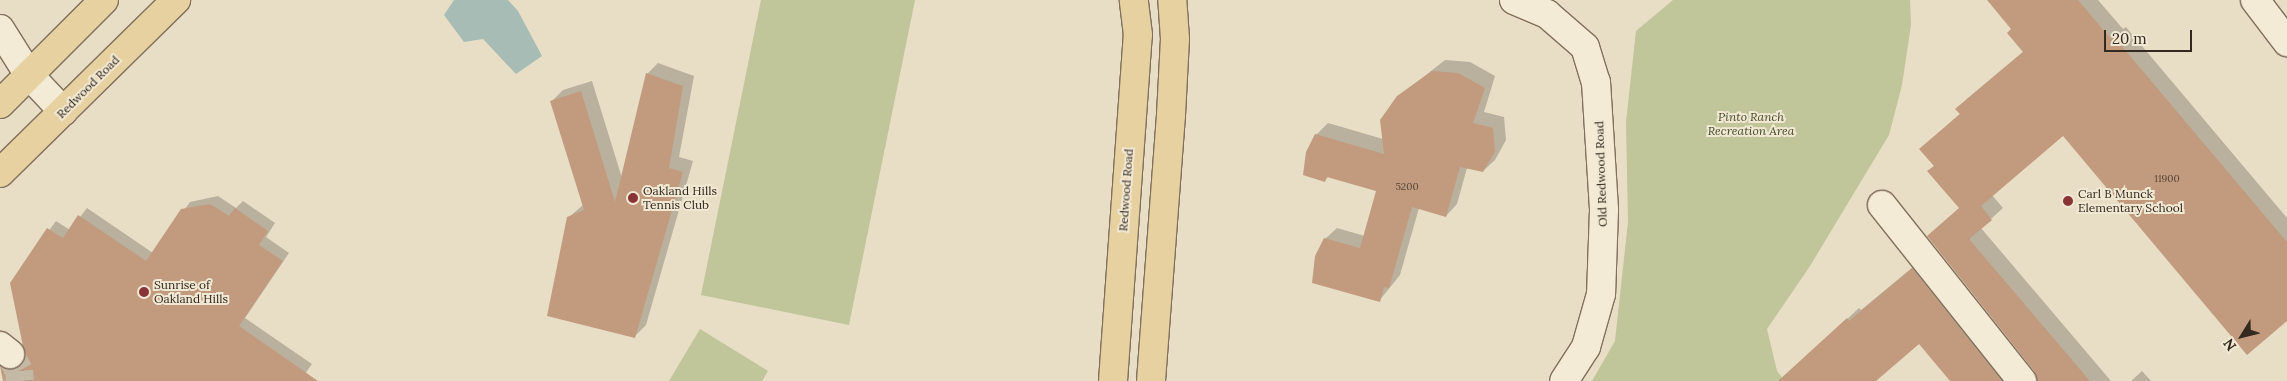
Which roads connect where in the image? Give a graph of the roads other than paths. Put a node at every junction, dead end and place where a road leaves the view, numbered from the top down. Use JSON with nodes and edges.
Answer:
{"nodes":[{"id":1,"x":104,"y":0,"type":"edge"},
{"id":2,"x":176,"y":0,"type":"edge"},
{"id":3,"x":1134,"y":0,"type":"edge"},
{"id":4,"x":1172,"y":0,"type":"edge"},
{"id":5,"x":1514,"y":0,"type":"edge"},
{"id":6,"x":2255,"y":0,"type":"edge"},
{"id":7,"x":0,"y":29,"type":"edge"},
{"id":8,"x":2287,"y":42,"type":"edge"},
{"id":9,"x":29,"y":75,"type":"junction"},
{"id":10,"x":0,"y":104,"type":"edge"},
{"id":11,"x":63,"y":111,"type":"junction"},
{"id":12,"x":0,"y":174,"type":"edge"},
{"id":13,"x":1882,"y":205,"type":"dead end"},
{"id":14,"x":1113,"y":381,"type":"edge"},
{"id":15,"x":1151,"y":381,"type":"edge"},
{"id":16,"x":1564,"y":381,"type":"edge"},
{"id":17,"x":2022,"y":381,"type":"edge"}],
"edges":[{"from":1,"to":9,"type":"main road"},
{"from":2,"to":11,"type":"main road","name":"Redwood Road"},
{"from":3,"to":14,"type":"main road","name":"Redwood Road"},
{"from":4,"to":15,"type":"main road"},
{"from":5,"to":16,"type":"street","name":"Old Redwood Road"},
{"from":6,"to":8,"type":"street"},
{"from":7,"to":9,"type":"street"},
{"from":9,"to":10,"type":"main road"},
{"from":9,"to":11,"type":"street"},
{"from":11,"to":12,"type":"main road","name":"Redwood Road"},
{"from":13,"to":17,"type":"street"}]}
